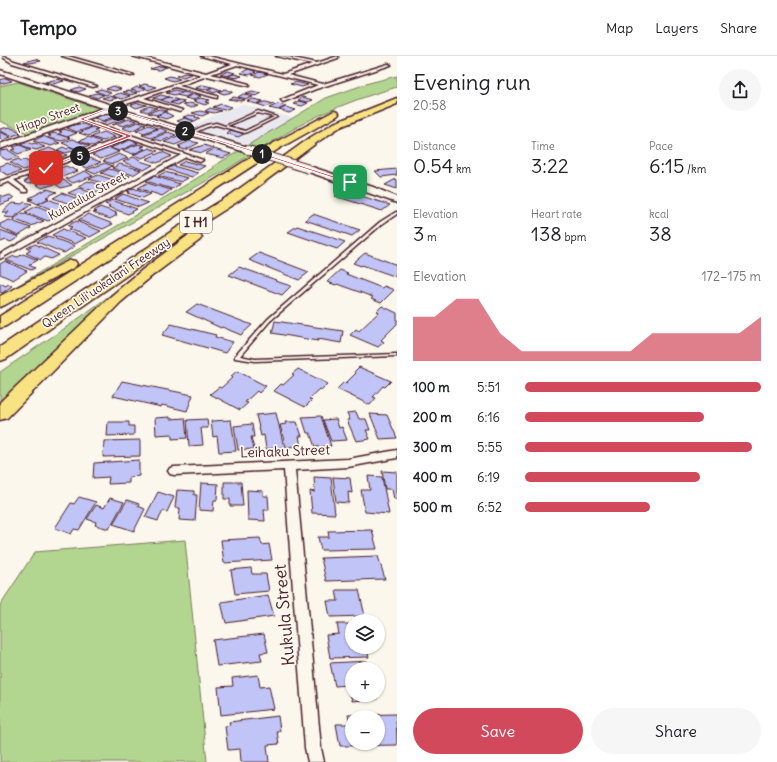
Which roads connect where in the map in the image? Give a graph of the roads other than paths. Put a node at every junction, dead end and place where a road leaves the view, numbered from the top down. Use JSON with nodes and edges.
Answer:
{"nodes":[{"id":1,"x":15,"y":56,"type":"edge"},
{"id":2,"x":64,"y":56,"type":"edge"},
{"id":3,"x":134,"y":56,"type":"edge"},
{"id":4,"x":203,"y":56,"type":"edge"},
{"id":5,"x":278,"y":56,"type":"edge"},
{"id":6,"x":6,"y":57,"type":"junction"},
{"id":7,"x":337,"y":57,"type":"edge"},
{"id":8,"x":0,"y":58,"type":"edge"},
{"id":9,"x":237,"y":64,"type":"junction"},
{"id":10,"x":316,"y":64,"type":"junction"},
{"id":11,"x":389,"y":64,"type":"dead end"},
{"id":12,"x":0,"y":72,"type":"edge"},
{"id":13,"x":207,"y":74,"type":"junction"},
{"id":14,"x":132,"y":75,"type":"dead end"},
{"id":15,"x":285,"y":75,"type":"junction"},
{"id":16,"x":247,"y":85,"type":"dead end"},
{"id":17,"x":322,"y":85,"type":"junction"},
{"id":18,"x":95,"y":86,"type":"dead end"},
{"id":19,"x":175,"y":86,"type":"junction"},
{"id":20,"x":215,"y":97,"type":"dead end"},
{"id":21,"x":139,"y":98,"type":"junction"},
{"id":22,"x":283,"y":101,"type":"dead end"},
{"id":23,"x":397,"y":101,"type":"edge"},
{"id":24,"x":105,"y":108,"type":"junction"},
{"id":25,"x":116,"y":108,"type":"junction"},
{"id":26,"x":344,"y":110,"type":"dead end"},
{"id":27,"x":180,"y":111,"type":"dead end"},
{"id":28,"x":81,"y":119,"type":"junction"},
{"id":29,"x":226,"y":126,"type":"junction"},
{"id":30,"x":190,"y":133,"type":"junction"},
{"id":31,"x":129,"y":136,"type":"junction"},
{"id":32,"x":0,"y":147,"type":"edge"},
{"id":33,"x":185,"y":155,"type":"junction"},
{"id":34,"x":200,"y":160,"type":"dead end"},
{"id":35,"x":10,"y":180,"type":"junction"},
{"id":36,"x":0,"y":183,"type":"edge"},
{"id":37,"x":24,"y":191,"type":"dead end"},
{"id":38,"x":196,"y":196,"type":"junction"},
{"id":39,"x":236,"y":197,"type":"junction"},
{"id":40,"x":397,"y":200,"type":"edge"},
{"id":41,"x":397,"y":213,"type":"edge"},
{"id":42,"x":0,"y":257,"type":"edge"},
{"id":43,"x":0,"y":302,"type":"edge"},
{"id":44,"x":0,"y":323,"type":"edge"},
{"id":45,"x":0,"y":355,"type":"edge"},
{"id":46,"x":397,"y":355,"type":"edge"},
{"id":47,"x":0,"y":413,"type":"edge"},
{"id":48,"x":397,"y":454,"type":"edge"},
{"id":49,"x":288,"y":466,"type":"junction"},
{"id":50,"x":174,"y":470,"type":"dead end"},
{"id":51,"x":316,"y":762,"type":"edge"}],
"edges":[{"from":1,"to":6,"type":"street"},
{"from":2,"to":14,"type":"street"},
{"from":3,"to":13,"type":"street"},
{"from":4,"to":9,"type":"street"},
{"from":5,"to":10,"type":"street"},
{"from":6,"to":8,"type":"street"},
{"from":6,"to":18,"type":"street"},
{"from":7,"to":10,"type":"street"},
{"from":9,"to":13,"type":"street"},
{"from":9,"to":15,"type":"street"},
{"from":10,"to":15,"type":"street"},
{"from":11,"to":17,"type":"street"},
{"from":12,"to":24,"type":"street"},
{"from":13,"to":16,"type":"street"},
{"from":13,"to":19,"type":"street"},
{"from":15,"to":17,"type":"street"},
{"from":17,"to":22,"type":"street"},
{"from":19,"to":20,"type":"street"},
{"from":19,"to":21,"type":"street"},
{"from":21,"to":25,"type":"street"},
{"from":21,"to":27,"type":"street"},
{"from":23,"to":39,"type":"highway","name":"Queen Liliʻuokalani Freeway","number":"I H1"},
{"from":24,"to":25,"type":"street"},
{"from":24,"to":28,"type":"street","name":"Hiapo Street"},
{"from":25,"to":30,"type":"street"},
{"from":26,"to":38,"type":"highway","name":"Queen Liliʻuokalani Freeway","number":"I H1"},
{"from":28,"to":31,"type":"street"},
{"from":28,"to":32,"type":"street","name":"Hiapo Street"},
{"from":29,"to":29,"type":"lane"},
{"from":29,"to":30,"type":"lane"},
{"from":30,"to":40,"type":"street","bridge":true},
{"from":31,"to":33,"type":"street"},
{"from":31,"to":35,"type":"street"},
{"from":33,"to":34,"type":"street"},
{"from":33,"to":42,"type":"street","name":"Kuhaulua Street"},
{"from":35,"to":36,"type":"street"},
{"from":35,"to":37,"type":"street"},
{"from":38,"to":43,"type":"highway"},
{"from":38,"to":44,"type":"highway","name":"Queen Liliʻuokalani Freeway","number":"I H1"},
{"from":39,"to":45,"type":"highway","name":"Queen Liliʻuokalani Freeway","number":"I H1"},
{"from":39,"to":47,"type":"highway"},
{"from":41,"to":46,"type":"lane"},
{"from":48,"to":49,"type":"street","name":"Leihaku Street"},
{"from":49,"to":50,"type":"street","name":"Leihaku Street"},
{"from":49,"to":51,"type":"street","name":"Kukula Street"}]}
